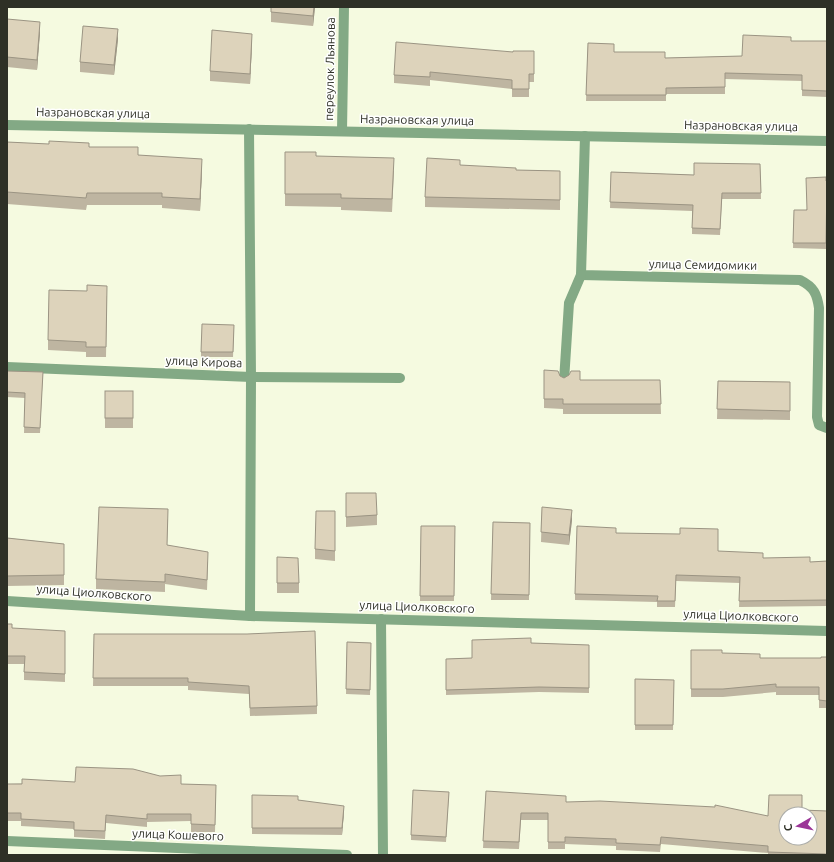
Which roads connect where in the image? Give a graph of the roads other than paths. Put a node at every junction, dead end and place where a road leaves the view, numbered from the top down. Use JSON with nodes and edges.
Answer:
{"nodes":[{"id":1,"x":344,"y":7,"type":"edge"},
{"id":2,"x":7,"y":124,"type":"edge"},
{"id":3,"x":250,"y":129,"type":"junction"},
{"id":4,"x":342,"y":131,"type":"junction"},
{"id":5,"x":585,"y":136,"type":"junction"},
{"id":6,"x":827,"y":141,"type":"edge"},
{"id":7,"x":581,"y":275,"type":"junction"},
{"id":8,"x":7,"y":367,"type":"edge"},
{"id":9,"x":251,"y":377,"type":"junction"},
{"id":10,"x":400,"y":378,"type":"dead end"},
{"id":11,"x":564,"y":381,"type":"edge"},
{"id":12,"x":827,"y":428,"type":"edge"},
{"id":13,"x":7,"y":600,"type":"edge"},
{"id":14,"x":250,"y":616,"type":"junction"},
{"id":15,"x":381,"y":619,"type":"junction"},
{"id":16,"x":827,"y":631,"type":"edge"},
{"id":17,"x":7,"y":841,"type":"edge"},
{"id":18,"x":347,"y":855,"type":"edge"},
{"id":19,"x":383,"y":855,"type":"edge"}],
"edges":[{"from":1,"to":4,"type":"street","name":"переулок Льянова"},
{"from":2,"to":3,"type":"street","name":"Назрановская улица"},
{"from":3,"to":4,"type":"street","name":"Назрановская улица"},
{"from":3,"to":9,"type":"street"},
{"from":4,"to":5,"type":"street","name":"Назрановская улица"},
{"from":5,"to":6,"type":"street","name":"Назрановская улица"},
{"from":5,"to":7,"type":"street"},
{"from":7,"to":11,"type":"street"},
{"from":7,"to":12,"type":"street","name":"улица Семидомики"},
{"from":8,"to":9,"type":"street","name":"улица Кирова"},
{"from":9,"to":10,"type":"street","name":"улица Кирова"},
{"from":9,"to":14,"type":"street"},
{"from":13,"to":14,"type":"street","name":"улица Циолковского"},
{"from":14,"to":15,"type":"street","name":"улица Циолковского"},
{"from":15,"to":16,"type":"street","name":"улица Циолковского"},
{"from":15,"to":19,"type":"street"},
{"from":17,"to":18,"type":"street","name":"улица Кошевого"}]}
